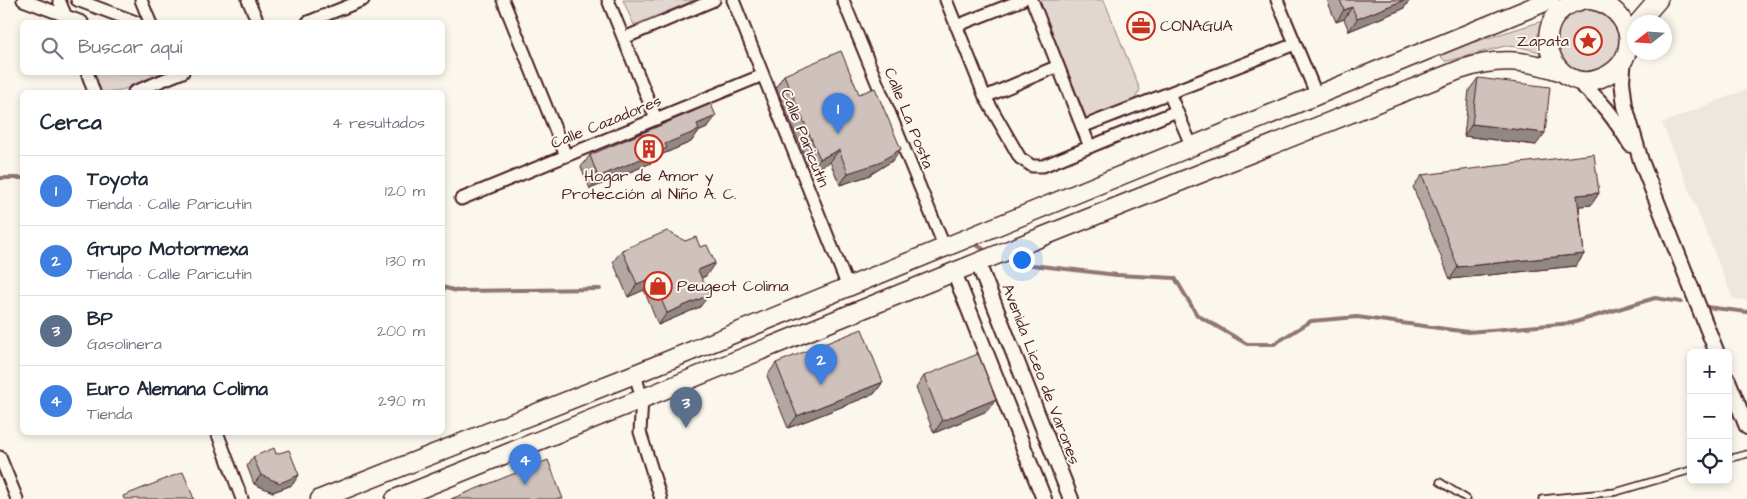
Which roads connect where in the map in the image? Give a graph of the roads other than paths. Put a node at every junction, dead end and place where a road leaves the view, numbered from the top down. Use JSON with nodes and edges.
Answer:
{"nodes":[{"id":1,"x":23,"y":0,"type":"edge"},
{"id":2,"x":59,"y":0,"type":"edge"},
{"id":3,"x":77,"y":0,"type":"edge"},
{"id":4,"x":141,"y":0,"type":"edge"},
{"id":5,"x":248,"y":0,"type":"edge"},
{"id":6,"x":363,"y":0,"type":"edge"},
{"id":7,"x":503,"y":0,"type":"edge"},
{"id":8,"x":608,"y":0,"type":"edge"},
{"id":9,"x":714,"y":0,"type":"edge"},
{"id":10,"x":733,"y":0,"type":"edge"},
{"id":11,"x":843,"y":0,"type":"edge"},
{"id":12,"x":946,"y":0,"type":"edge"},
{"id":13,"x":1022,"y":0,"type":"edge"},
{"id":14,"x":1032,"y":0,"type":"edge"},
{"id":15,"x":1277,"y":0,"type":"edge"},
{"id":16,"x":1583,"y":0,"type":"edge"},
{"id":17,"x":1590,"y":0,"type":"edge"},
{"id":18,"x":1658,"y":0,"type":"edge"},
{"id":19,"x":1556,"y":4,"type":"edge"},
{"id":20,"x":336,"y":5,"type":"edge"},
{"id":21,"x":1646,"y":15,"type":"edge"},
{"id":22,"x":67,"y":19,"type":"edge"},
{"id":23,"x":131,"y":20,"type":"edge"},
{"id":24,"x":149,"y":20,"type":"edge"},
{"id":25,"x":257,"y":20,"type":"edge"},
{"id":26,"x":311,"y":20,"type":"edge"},
{"id":27,"x":956,"y":26,"type":"junction"},
{"id":28,"x":1627,"y":28,"type":"edge"},
{"id":29,"x":624,"y":38,"type":"junction"},
{"id":30,"x":1295,"y":44,"type":"junction"},
{"id":31,"x":1627,"y":48,"type":"edge"},
{"id":32,"x":1425,"y":52,"type":"junction"},
{"id":33,"x":1624,"y":58,"type":"junction"},
{"id":34,"x":1058,"y":66,"type":"junction"},
{"id":35,"x":88,"y":75,"type":"edge"},
{"id":36,"x":176,"y":75,"type":"edge"},
{"id":37,"x":763,"y":75,"type":"junction"},
{"id":38,"x":1568,"y":76,"type":"junction"},
{"id":39,"x":1436,"y":80,"type":"junction"},
{"id":40,"x":93,"y":90,"type":"edge"},
{"id":41,"x":139,"y":90,"type":"edge"},
{"id":42,"x":1169,"y":93,"type":"junction"},
{"id":43,"x":1317,"y":96,"type":"junction"},
{"id":44,"x":984,"y":97,"type":"junction"},
{"id":45,"x":1177,"y":111,"type":"junction"},
{"id":46,"x":656,"y":119,"type":"junction"},
{"id":47,"x":1082,"y":127,"type":"junction"},
{"id":48,"x":1090,"y":146,"type":"junction"},
{"id":49,"x":1192,"y":147,"type":"junction"},
{"id":50,"x":566,"y":156,"type":"junction"},
{"id":51,"x":1641,"y":161,"type":"junction"},
{"id":52,"x":461,"y":199,"type":"dead end"},
{"id":53,"x":1018,"y":218,"type":"junction"},
{"id":54,"x":1028,"y":242,"type":"junction"},
{"id":55,"x":945,"y":248,"type":"junction"},
{"id":56,"x":978,"y":263,"type":"junction"},
{"id":57,"x":954,"y":272,"type":"junction"},
{"id":58,"x":848,"y":287,"type":"junction"},
{"id":59,"x":1715,"y":349,"type":"edge"},
{"id":60,"x":635,"y":374,"type":"junction"},
{"id":61,"x":1732,"y":390,"type":"edge"},
{"id":62,"x":642,"y":399,"type":"junction"},
{"id":63,"x":1747,"y":427,"type":"edge"},
{"id":64,"x":218,"y":435,"type":"edge"},
{"id":65,"x":1747,"y":454,"type":"edge"},
{"id":66,"x":0,"y":457,"type":"edge"},
{"id":67,"x":1732,"y":458,"type":"edge"},
{"id":68,"x":1687,"y":471,"type":"edge"},
{"id":69,"x":1440,"y":482,"type":"dead end"},
{"id":70,"x":17,"y":499,"type":"edge"},
{"id":71,"x":242,"y":499,"type":"edge"},
{"id":72,"x":320,"y":499,"type":"edge"},
{"id":73,"x":396,"y":499,"type":"edge"},
{"id":74,"x":661,"y":499,"type":"edge"},
{"id":75,"x":1044,"y":499,"type":"edge"},
{"id":76,"x":1071,"y":499,"type":"edge"},
{"id":77,"x":1467,"y":499,"type":"edge"},
{"id":78,"x":1542,"y":499,"type":"edge"}],
"edges":[{"from":1,"to":22,"type":"street"},
{"from":2,"to":22,"type":"street"},
{"from":3,"to":23,"type":"street"},
{"from":4,"to":24,"type":"street"},
{"from":5,"to":25,"type":"street"},
{"from":6,"to":20,"type":"street"},
{"from":7,"to":50,"type":"street"},
{"from":8,"to":29,"type":"street"},
{"from":9,"to":29,"type":"street"},
{"from":10,"to":37,"type":"street","name":"Calle Paricutín"},
{"from":11,"to":55,"type":"street","name":"Calle La Posta"},
{"from":12,"to":27,"type":"street"},
{"from":13,"to":27,"type":"street"},
{"from":14,"to":34,"type":"street"},
{"from":15,"to":30,"type":"street"},
{"from":16,"to":19,"type":"main road"},
{"from":17,"to":28,"type":"main road"},
{"from":18,"to":21,"type":"main road"},
{"from":19,"to":32,"type":"main road"},
{"from":19,"to":38,"type":"main road"},
{"from":20,"to":26,"type":"street"},
{"from":27,"to":44,"type":"street"},
{"from":29,"to":46,"type":"street"},
{"from":30,"to":42,"type":"street"},
{"from":30,"to":43,"type":"street"},
{"from":31,"to":33,"type":"main road"},
{"from":32,"to":39,"type":"main road"},
{"from":32,"to":43,"type":"main road"},
{"from":33,"to":38,"type":"main road"},
{"from":33,"to":51,"type":"street"},
{"from":34,"to":44,"type":"street"},
{"from":34,"to":47,"type":"street"},
{"from":35,"to":40,"type":"street"},
{"from":36,"to":41,"type":"street"},
{"from":37,"to":46,"type":"street","name":"Calle Cazadores"},
{"from":37,"to":58,"type":"street","name":"Calle Paricutín"},
{"from":38,"to":39,"type":"main road"},
{"from":38,"to":51,"type":"street"},
{"from":39,"to":54,"type":"main road"},
{"from":42,"to":45,"type":"street"},
{"from":42,"to":47,"type":"street"},
{"from":43,"to":49,"type":"main road"},
{"from":44,"to":48,"type":"street"},
{"from":45,"to":48,"type":"street"},
{"from":45,"to":49,"type":"street"},
{"from":46,"to":50,"type":"street","name":"Calle Cazadores"},
{"from":47,"to":48,"type":"street"},
{"from":49,"to":53,"type":"main road"},
{"from":50,"to":52,"type":"street","name":"Calle Cazadores"},
{"from":51,"to":59,"type":"street"},
{"from":53,"to":54,"type":"main road"},
{"from":53,"to":55,"type":"main road"},
{"from":54,"to":56,"type":"main road"},
{"from":55,"to":58,"type":"main road"},
{"from":56,"to":57,"type":"main road"},
{"from":56,"to":76,"type":"street","name":"Avenida Liceo de Varones"},
{"from":57,"to":62,"type":"main road"},
{"from":57,"to":75,"type":"street"},
{"from":58,"to":60,"type":"main road"},
{"from":60,"to":62,"type":"street"},
{"from":60,"to":72,"type":"main road"},
{"from":61,"to":63,"type":"street"},
{"from":62,"to":73,"type":"main road"},
{"from":62,"to":74,"type":"street"},
{"from":64,"to":71,"type":"street"},
{"from":65,"to":67,"type":"lane"},
{"from":66,"to":70,"type":"street"},
{"from":68,"to":78,"type":"lane"},
{"from":69,"to":77,"type":"lane"}]}
